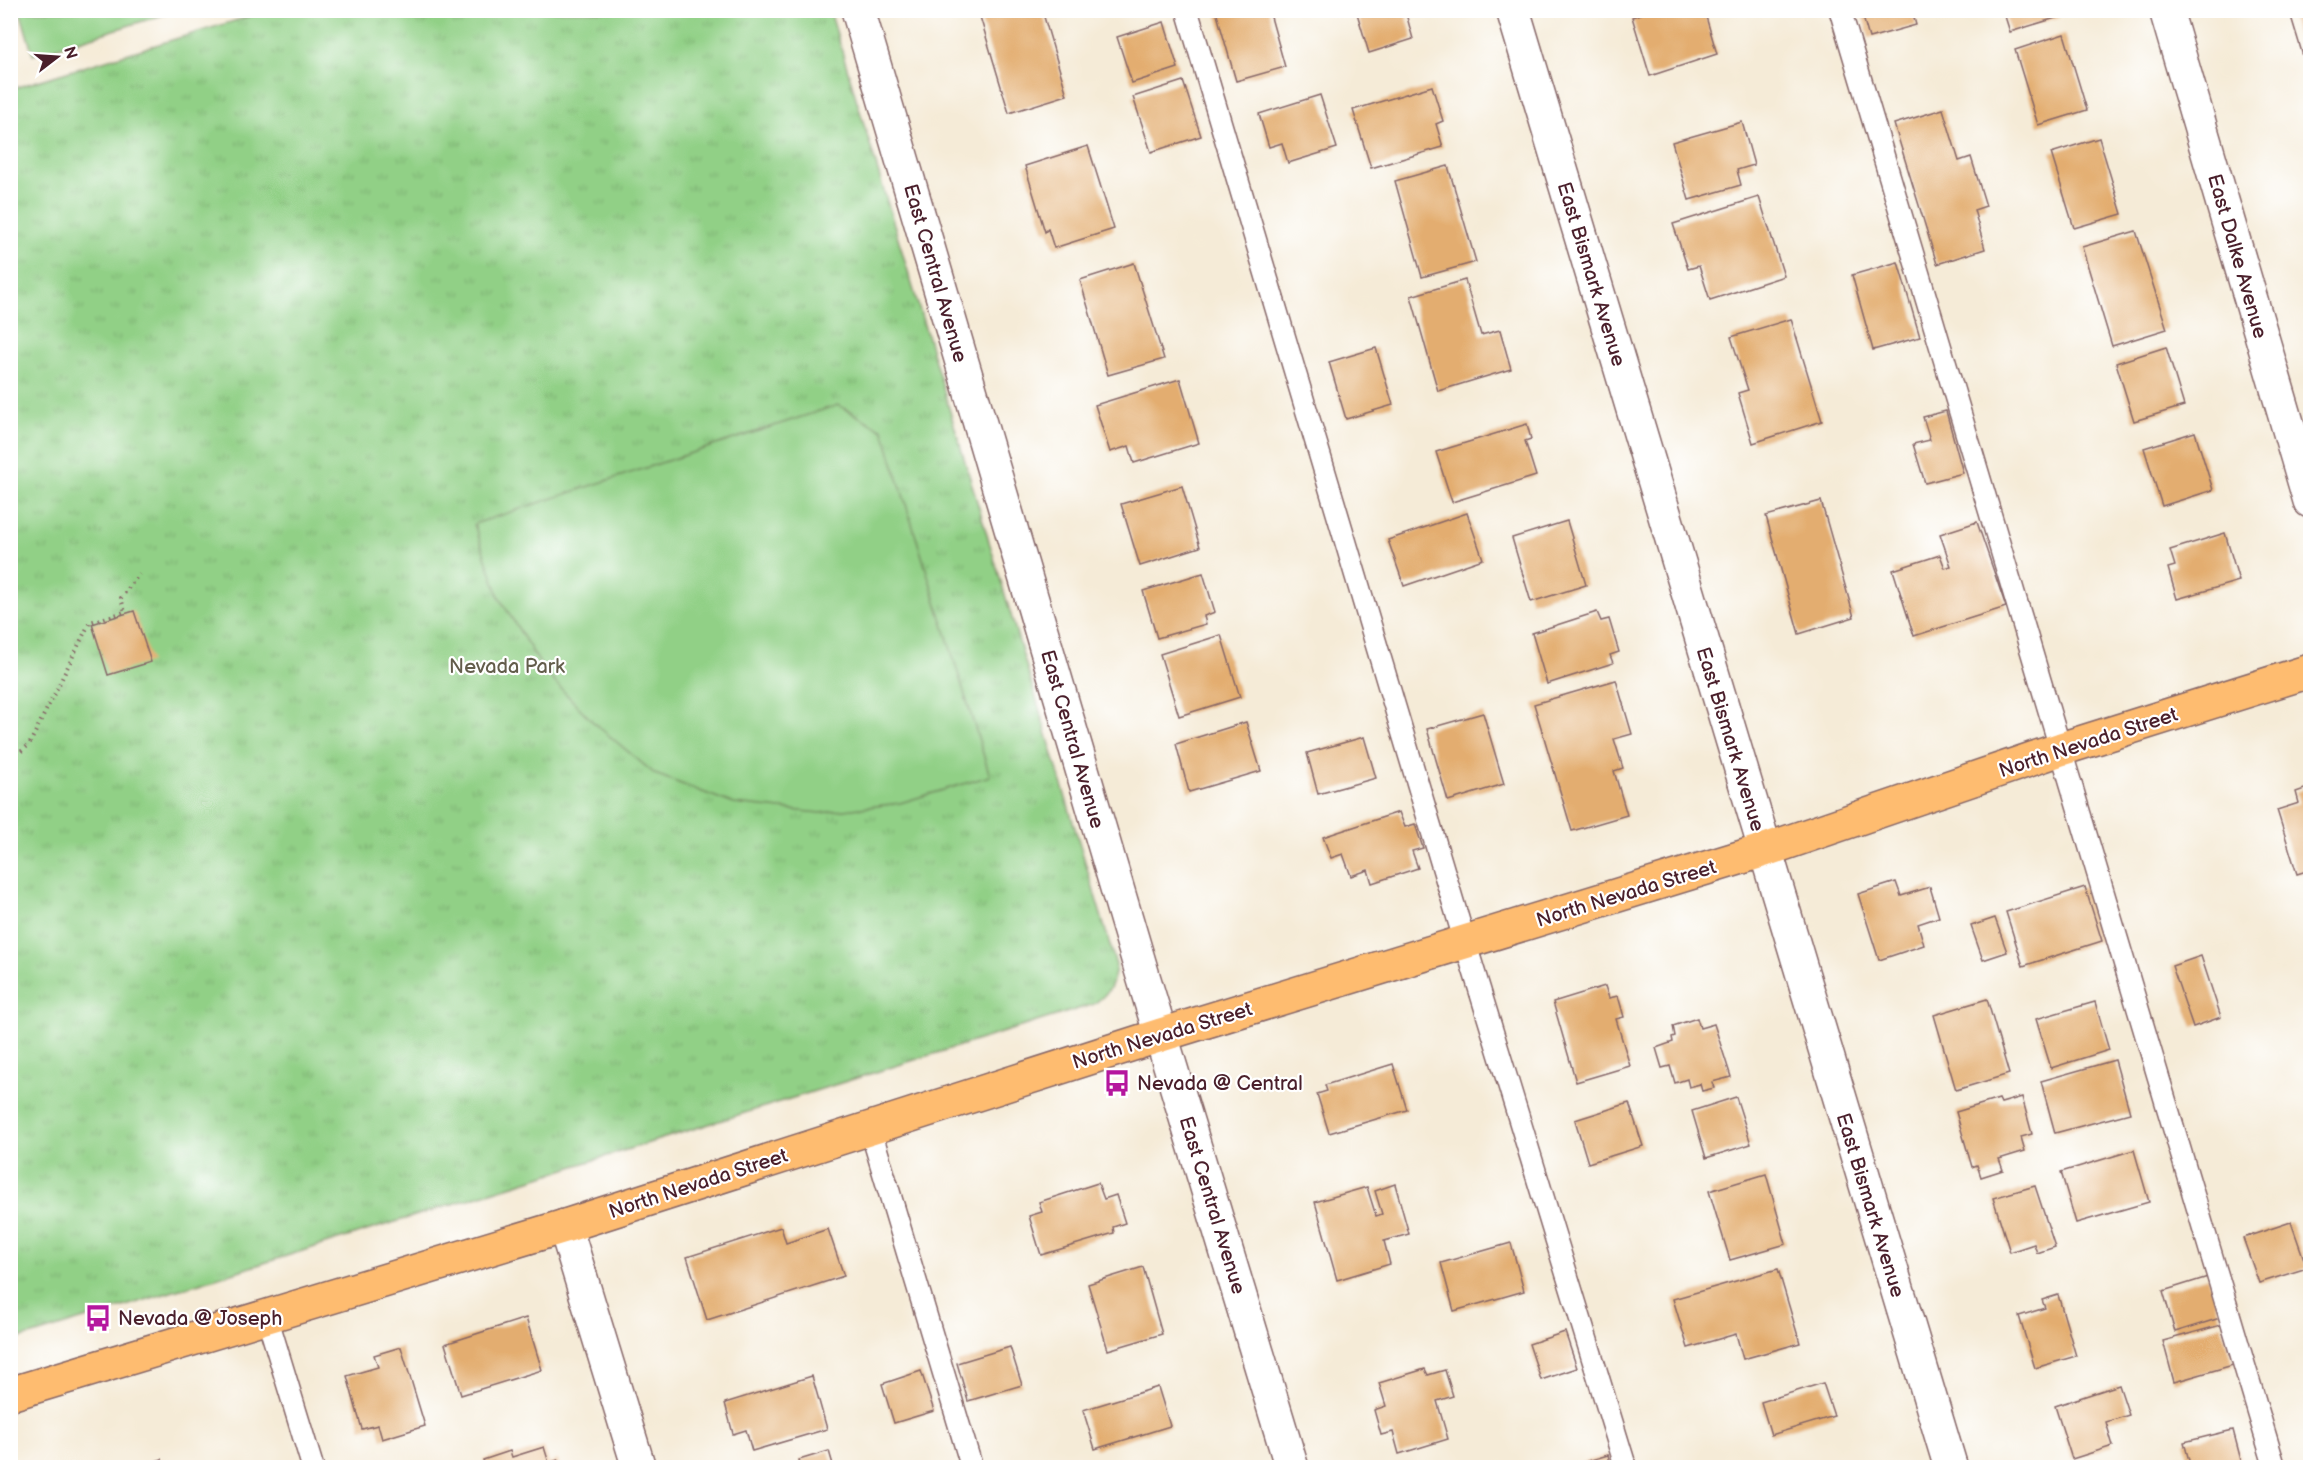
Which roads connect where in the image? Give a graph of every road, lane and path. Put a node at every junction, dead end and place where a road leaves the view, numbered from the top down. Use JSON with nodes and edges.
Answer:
{"nodes":[{"id":1,"x":858,"y":10,"type":"edge"},
{"id":2,"x":1187,"y":10,"type":"edge"},
{"id":3,"x":1513,"y":10,"type":"edge"},
{"id":4,"x":1840,"y":10,"type":"edge"},
{"id":5,"x":2166,"y":10,"type":"edge"},
{"id":6,"x":2310,"y":501,"type":"edge"},
{"id":7,"x":139,"y":574,"type":"dead end"},
{"id":8,"x":2310,"y":671,"type":"edge"},
{"id":9,"x":2061,"y":749,"type":"junction"},
{"id":10,"x":10,"y":755,"type":"edge"},
{"id":11,"x":1765,"y":850,"type":"junction"},
{"id":12,"x":1465,"y":942,"type":"junction"},
{"id":13,"x":1161,"y":1035,"type":"junction"},
{"id":14,"x":870,"y":1128,"type":"junction"},
{"id":15,"x":565,"y":1226,"type":"junction"},
{"id":16,"x":267,"y":1317,"type":"junction"},
{"id":17,"x":10,"y":1394,"type":"edge"},
{"id":18,"x":313,"y":1467,"type":"edge"},
{"id":19,"x":639,"y":1467,"type":"edge"},
{"id":20,"x":972,"y":1467,"type":"edge"},
{"id":21,"x":1292,"y":1467,"type":"edge"},
{"id":22,"x":1626,"y":1467,"type":"edge"},
{"id":23,"x":1951,"y":1467,"type":"edge"},
{"id":24,"x":2275,"y":1467,"type":"edge"}],
"edges":[{"from":1,"to":13,"type":"street","name":"East Central Avenue"},
{"from":2,"to":12,"type":"lane"},
{"from":3,"to":11,"type":"street","name":"East Bismark Avenue"},
{"from":4,"to":9,"type":"lane"},
{"from":5,"to":6,"type":"street","name":"East Dalke Avenue"},
{"from":7,"to":10,"type":"path"},
{"from":8,"to":9,"type":"main road","name":"North Nevada Street"},
{"from":9,"to":11,"type":"main road","name":"North Nevada Street"},
{"from":9,"to":24,"type":"lane"},
{"from":11,"to":12,"type":"main road","name":"North Nevada Street"},
{"from":11,"to":23,"type":"street","name":"East Bismark Avenue"},
{"from":12,"to":13,"type":"main road","name":"North Nevada Street"},
{"from":12,"to":22,"type":"lane"},
{"from":13,"to":14,"type":"main road","name":"North Nevada Street"},
{"from":13,"to":21,"type":"street","name":"East Central Avenue"},
{"from":14,"to":15,"type":"main road","name":"North Nevada Street"},
{"from":14,"to":20,"type":"lane"},
{"from":15,"to":16,"type":"main road","name":"North Nevada Street"},
{"from":15,"to":19,"type":"street"},
{"from":16,"to":17,"type":"main road","name":"North Nevada Street"},
{"from":16,"to":18,"type":"lane"}]}
